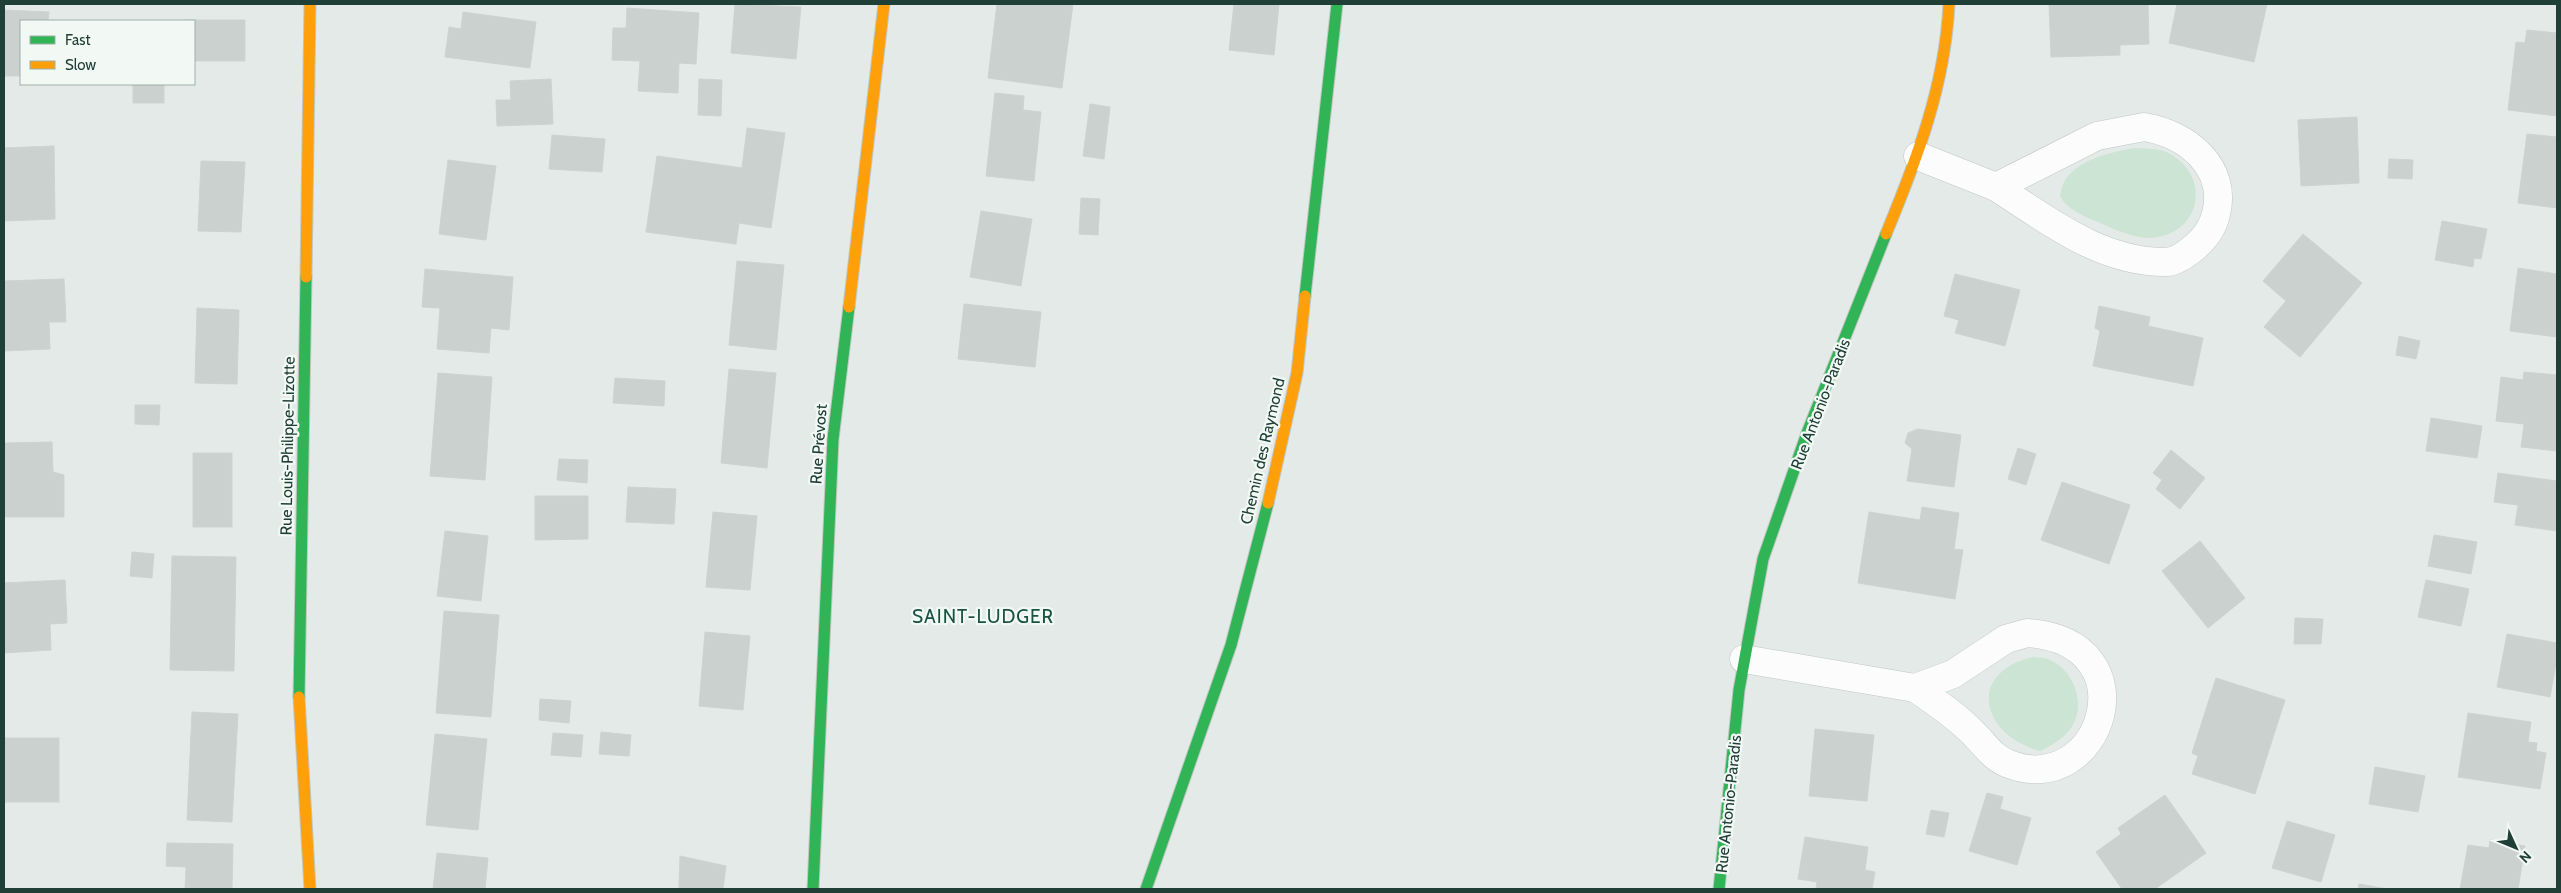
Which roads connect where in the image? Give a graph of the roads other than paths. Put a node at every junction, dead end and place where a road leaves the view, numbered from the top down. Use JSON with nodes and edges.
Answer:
{"nodes":[{"id":1,"x":310,"y":4,"type":"edge"},
{"id":2,"x":884,"y":4,"type":"edge"},
{"id":3,"x":1337,"y":4,"type":"edge"},
{"id":4,"x":1949,"y":4,"type":"edge"},
{"id":5,"x":1918,"y":156,"type":"junction"},
{"id":6,"x":1996,"y":187,"type":"junction"},
{"id":7,"x":1744,"y":659,"type":"junction"},
{"id":8,"x":1916,"y":688,"type":"junction"},
{"id":9,"x":310,"y":889,"type":"edge"},
{"id":10,"x":813,"y":889,"type":"edge"},
{"id":11,"x":1146,"y":889,"type":"edge"},
{"id":12,"x":1720,"y":889,"type":"edge"}],
"edges":[{"from":1,"to":9,"type":"street","name":"Rue Louis-Philippe-Lizotte"},
{"from":2,"to":10,"type":"street","name":"Rue Prévost"},
{"from":3,"to":11,"type":"street","name":"Chemin des Raymond"},
{"from":4,"to":5,"type":"street","name":"Rue Antonio-Paradis"},
{"from":5,"to":6,"type":"street"},
{"from":5,"to":7,"type":"street","name":"Rue Antonio-Paradis"},
{"from":6,"to":6,"type":"street"},
{"from":7,"to":8,"type":"street"},
{"from":7,"to":12,"type":"street","name":"Rue Antonio-Paradis"},
{"from":8,"to":8,"type":"street"}]}
